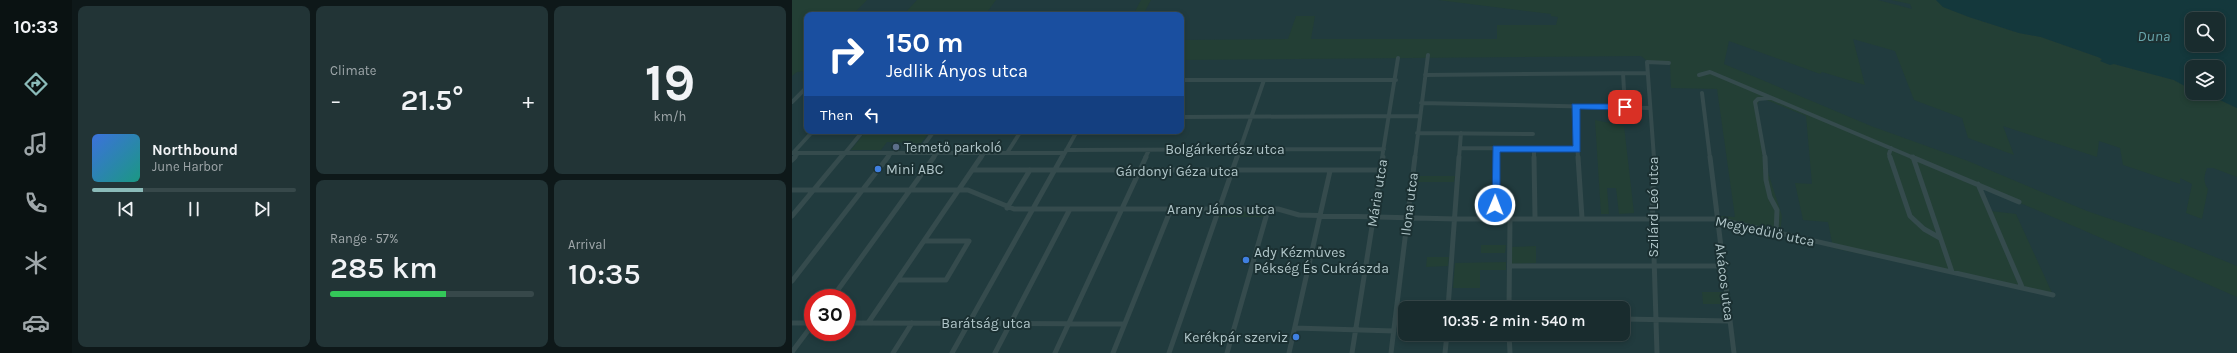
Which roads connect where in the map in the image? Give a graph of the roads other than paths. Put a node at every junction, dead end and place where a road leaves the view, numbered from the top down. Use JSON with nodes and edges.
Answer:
{"nodes":[{"id":1,"x":1428,"y":55,"type":"dead end"},
{"id":2,"x":1398,"y":58,"type":"dead end"},
{"id":3,"x":1669,"y":63,"type":"dead end"},
{"id":4,"x":1624,"y":73,"type":"junction"},
{"id":5,"x":1648,"y":73,"type":"junction"},
{"id":6,"x":1425,"y":75,"type":"junction"},
{"id":7,"x":1699,"y":75,"type":"dead end"},
{"id":8,"x":1184,"y":80,"type":"edge"},
{"id":9,"x":1264,"y":80,"type":"junction"},
{"id":10,"x":1396,"y":80,"type":"junction"},
{"id":11,"x":804,"y":90,"type":"edge"},
{"id":12,"x":1702,"y":93,"type":"dead end"},
{"id":13,"x":1777,"y":100,"type":"junction"},
{"id":14,"x":792,"y":102,"type":"edge"},
{"id":15,"x":1421,"y":103,"type":"junction"},
{"id":16,"x":1575,"y":106,"type":"junction"},
{"id":17,"x":1625,"y":107,"type":"junction"},
{"id":18,"x":1650,"y":108,"type":"junction"},
{"id":19,"x":1389,"y":116,"type":"junction"},
{"id":20,"x":1419,"y":116,"type":"junction"},
{"id":21,"x":1251,"y":117,"type":"junction"},
{"id":22,"x":1184,"y":118,"type":"edge"},
{"id":23,"x":1417,"y":133,"type":"junction"},
{"id":24,"x":1460,"y":133,"type":"junction"},
{"id":25,"x":811,"y":134,"type":"edge"},
{"id":26,"x":861,"y":134,"type":"edge"},
{"id":27,"x":932,"y":134,"type":"edge"},
{"id":28,"x":1019,"y":134,"type":"edge"},
{"id":29,"x":1075,"y":134,"type":"edge"},
{"id":30,"x":1533,"y":134,"type":"dead end"},
{"id":31,"x":1460,"y":148,"type":"junction"},
{"id":32,"x":1496,"y":148,"type":"junction"},
{"id":33,"x":1891,"y":148,"type":"junction"},
{"id":34,"x":1240,"y":149,"type":"junction"},
{"id":35,"x":1384,"y":149,"type":"junction"},
{"id":36,"x":1534,"y":149,"type":"junction"},
{"id":37,"x":1577,"y":149,"type":"junction"},
{"id":38,"x":1149,"y":150,"type":"junction"},
{"id":39,"x":1065,"y":151,"type":"junction"},
{"id":40,"x":795,"y":153,"type":"edge"},
{"id":41,"x":845,"y":153,"type":"junction"},
{"id":42,"x":891,"y":153,"type":"junction"},
{"id":43,"x":918,"y":153,"type":"junction"},
{"id":44,"x":937,"y":153,"type":"junction"},
{"id":45,"x":984,"y":153,"type":"junction"},
{"id":46,"x":1007,"y":153,"type":"junction"},
{"id":47,"x":1913,"y":157,"type":"junction"},
{"id":48,"x":792,"y":160,"type":"edge"},
{"id":49,"x":973,"y":170,"type":"junction"},
{"id":50,"x":1030,"y":170,"type":"junction"},
{"id":51,"x":1380,"y":170,"type":"junction"},
{"id":52,"x":1054,"y":171,"type":"junction"},
{"id":53,"x":1138,"y":171,"type":"junction"},
{"id":54,"x":1330,"y":171,"type":"junction"},
{"id":55,"x":1232,"y":172,"type":"junction"},
{"id":56,"x":1978,"y":184,"type":"junction"},
{"id":57,"x":792,"y":190,"type":"edge"},
{"id":58,"x":862,"y":190,"type":"junction"},
{"id":59,"x":960,"y":190,"type":"junction"},
{"id":60,"x":813,"y":191,"type":"junction"},
{"id":61,"x":909,"y":191,"type":"junction"},
{"id":62,"x":2020,"y":202,"type":"dead end"},
{"id":63,"x":1008,"y":208,"type":"junction"},
{"id":64,"x":1033,"y":209,"type":"junction"},
{"id":65,"x":1070,"y":209,"type":"junction"},
{"id":66,"x":1171,"y":209,"type":"junction"},
{"id":67,"x":1219,"y":209,"type":"junction"},
{"id":68,"x":1121,"y":210,"type":"junction"},
{"id":69,"x":1268,"y":210,"type":"junction"},
{"id":70,"x":792,"y":216,"type":"edge"},
{"id":71,"x":1319,"y":216,"type":"junction"},
{"id":72,"x":1374,"y":216,"type":"junction"},
{"id":73,"x":1408,"y":217,"type":"junction"},
{"id":74,"x":1534,"y":218,"type":"junction"},
{"id":75,"x":1582,"y":218,"type":"junction"},
{"id":76,"x":1652,"y":218,"type":"junction"},
{"id":77,"x":1456,"y":219,"type":"junction"},
{"id":78,"x":1495,"y":219,"type":"junction"},
{"id":79,"x":1510,"y":219,"type":"junction"},
{"id":80,"x":1717,"y":219,"type":"junction"},
{"id":81,"x":1776,"y":233,"type":"junction"},
{"id":82,"x":1940,"y":238,"type":"junction"},
{"id":83,"x":925,"y":241,"type":"junction"},
{"id":84,"x":1510,"y":266,"type":"junction"},
{"id":85,"x":1723,"y":266,"type":"junction"},
{"id":86,"x":1654,"y":267,"type":"junction"},
{"id":87,"x":1952,"y":272,"type":"junction"},
{"id":88,"x":898,"y":280,"type":"junction"},
{"id":89,"x":792,"y":281,"type":"edge"},
{"id":90,"x":2022,"y":287,"type":"junction"},
{"id":91,"x":838,"y":289,"type":"edge"},
{"id":92,"x":2053,"y":295,"type":"dead end"},
{"id":93,"x":1449,"y":301,"type":"edge"},
{"id":94,"x":1509,"y":301,"type":"edge"},
{"id":95,"x":1395,"y":319,"type":"joint"},
{"id":96,"x":1630,"y":319,"type":"edge"},
{"id":97,"x":1655,"y":319,"type":"junction"},
{"id":98,"x":1730,"y":321,"type":"junction"},
{"id":99,"x":792,"y":323,"type":"edge"},
{"id":100,"x":804,"y":323,"type":"edge"},
{"id":101,"x":856,"y":323,"type":"edge"},
{"id":102,"x":868,"y":323,"type":"junction"},
{"id":103,"x":912,"y":323,"type":"junction"},
{"id":104,"x":969,"y":323,"type":"junction"},
{"id":105,"x":1011,"y":323,"type":"junction"},
{"id":106,"x":1068,"y":324,"type":"junction"},
{"id":107,"x":1124,"y":324,"type":"junction"},
{"id":108,"x":1295,"y":328,"type":"junction"},
{"id":109,"x":1356,"y":330,"type":"junction"},
{"id":110,"x":1394,"y":331,"type":"junction"},
{"id":111,"x":804,"y":335,"type":"edge"},
{"id":112,"x":1446,"y":341,"type":"edge"},
{"id":113,"x":1509,"y":341,"type":"edge"},
{"id":114,"x":792,"y":352,"type":"edge"},
{"id":115,"x":893,"y":353,"type":"edge"},
{"id":116,"x":952,"y":353,"type":"edge"},
{"id":117,"x":995,"y":353,"type":"edge"},
{"id":118,"x":1055,"y":353,"type":"edge"},
{"id":119,"x":1113,"y":353,"type":"edge"},
{"id":120,"x":1169,"y":353,"type":"edge"},
{"id":121,"x":1227,"y":353,"type":"edge"},
{"id":122,"x":1289,"y":353,"type":"edge"},
{"id":123,"x":1352,"y":353,"type":"edge"},
{"id":124,"x":1391,"y":353,"type":"edge"},
{"id":125,"x":1445,"y":353,"type":"edge"},
{"id":126,"x":1510,"y":353,"type":"edge"},
{"id":127,"x":1657,"y":353,"type":"edge"},
{"id":128,"x":1734,"y":353,"type":"edge"}],
"edges":[{"from":1,"to":6,"type":"street","name":"Ilona utca"},
{"from":2,"to":10,"type":"street","name":"Mária utca"},
{"from":3,"to":5,"type":"street","name":"Szilárd Leó utca"},
{"from":4,"to":5,"type":"street"},
{"from":4,"to":6,"type":"street"},
{"from":4,"to":17,"type":"street"},
{"from":5,"to":18,"type":"street","name":"Szilárd Leó utca"},
{"from":6,"to":15,"type":"street","name":"Ilona utca"},
{"from":7,"to":13,"type":"street"},
{"from":8,"to":9,"type":"street"},
{"from":9,"to":10,"type":"street"},
{"from":9,"to":21,"type":"street"},
{"from":10,"to":19,"type":"street","name":"Mária utca"},
{"from":11,"to":14,"type":"street"},
{"from":12,"to":80,"type":"street","name":"Akácos utca"},
{"from":13,"to":33,"type":"street"},
{"from":13,"to":81,"type":"street"},
{"from":15,"to":16,"type":"street"},
{"from":15,"to":20,"type":"street","name":"Ilona utca"},
{"from":16,"to":17,"type":"street"},
{"from":16,"to":37,"type":"street"},
{"from":17,"to":18,"type":"street"},
{"from":18,"to":76,"type":"street","name":"Szilárd Leó utca"},
{"from":19,"to":20,"type":"street"},
{"from":19,"to":21,"type":"street"},
{"from":19,"to":35,"type":"street","name":"Mária utca"},
{"from":20,"to":23,"type":"street","name":"Ilona utca"},
{"from":21,"to":22,"type":"street"},
{"from":21,"to":34,"type":"street"},
{"from":23,"to":24,"type":"street"},
{"from":23,"to":73,"type":"street","name":"Ilona utca"},
{"from":24,"to":30,"type":"street"},
{"from":24,"to":31,"type":"street"},
{"from":25,"to":40,"type":"street"},
{"from":26,"to":41,"type":"street"},
{"from":27,"to":43,"type":"street"},
{"from":28,"to":46,"type":"street"},
{"from":29,"to":39,"type":"street"},
{"from":31,"to":32,"type":"street"},
{"from":31,"to":77,"type":"street"},
{"from":32,"to":36,"type":"street"},
{"from":32,"to":78,"type":"street"},
{"from":33,"to":47,"type":"street"},
{"from":33,"to":82,"type":"street"},
{"from":34,"to":35,"type":"street","name":"Bolgárkertész utca"},
{"from":34,"to":38,"type":"street","name":"Bolgárkertész utca"},
{"from":34,"to":55,"type":"street"},
{"from":35,"to":51,"type":"street","name":"Mária utca"},
{"from":36,"to":37,"type":"street"},
{"from":36,"to":74,"type":"street"},
{"from":37,"to":75,"type":"street"},
{"from":38,"to":39,"type":"street","name":"Bolgárkertész utca"},
{"from":38,"to":53,"type":"street"},
{"from":39,"to":46,"type":"street","name":"Bolgárkertész utca"},
{"from":39,"to":52,"type":"street"},
{"from":40,"to":41,"type":"street","name":"Bolgárkertész utca"},
{"from":40,"to":48,"type":"street"},
{"from":41,"to":42,"type":"street","name":"Bolgárkertész utca"},
{"from":41,"to":60,"type":"street"},
{"from":42,"to":43,"type":"street","name":"Bolgárkertész utca"},
{"from":42,"to":58,"type":"street"},
{"from":43,"to":44,"type":"street","name":"Bolgárkertész utca"},
{"from":44,"to":45,"type":"street","name":"Bolgárkertész utca"},
{"from":44,"to":61,"type":"street"},
{"from":45,"to":46,"type":"street","name":"Bolgárkertész utca"},
{"from":45,"to":49,"type":"street"},
{"from":47,"to":56,"type":"street"},
{"from":47,"to":82,"type":"street"},
{"from":49,"to":50,"type":"street","name":"Gárdonyi Géza utca"},
{"from":49,"to":59,"type":"street"},
{"from":50,"to":52,"type":"street","name":"Gárdonyi Géza utca"},
{"from":50,"to":63,"type":"street"},
{"from":51,"to":54,"type":"street","name":"Gárdonyi Géza utca"},
{"from":51,"to":72,"type":"street","name":"Mária utca"},
{"from":52,"to":53,"type":"street","name":"Gárdonyi Géza utca"},
{"from":52,"to":64,"type":"street"},
{"from":53,"to":55,"type":"street","name":"Gárdonyi Géza utca"},
{"from":53,"to":68,"type":"street"},
{"from":54,"to":55,"type":"street","name":"Gárdonyi Géza utca"},
{"from":54,"to":71,"type":"street"},
{"from":55,"to":67,"type":"street"},
{"from":56,"to":62,"type":"street"},
{"from":56,"to":90,"type":"street"},
{"from":57,"to":60,"type":"street"},
{"from":58,"to":60,"type":"street"},
{"from":58,"to":61,"type":"street"},
{"from":58,"to":89,"type":"street"},
{"from":59,"to":61,"type":"street"},
{"from":59,"to":63,"type":"street"},
{"from":59,"to":83,"type":"street"},
{"from":60,"to":70,"type":"street"},
{"from":61,"to":91,"type":"street"},
{"from":63,"to":64,"type":"street","name":"Arany János utca"},
{"from":64,"to":65,"type":"street","name":"Arany János utca"},
{"from":64,"to":104,"type":"street"},
{"from":65,"to":68,"type":"street","name":"Arany János utca"},
{"from":65,"to":105,"type":"street"},
{"from":66,"to":67,"type":"street","name":"Arany János utca"},
{"from":66,"to":68,"type":"street","name":"Arany János utca"},
{"from":66,"to":107,"type":"street"},
{"from":67,"to":69,"type":"street","name":"Arany János utca"},
{"from":67,"to":120,"type":"street"},
{"from":68,"to":106,"type":"street"},
{"from":69,"to":71,"type":"street","name":"Arany János utca"},
{"from":69,"to":121,"type":"street"},
{"from":71,"to":72,"type":"street","name":"Arany János utca"},
{"from":71,"to":108,"type":"street"},
{"from":72,"to":73,"type":"street","name":"Arany János utca"},
{"from":72,"to":109,"type":"street","name":"Mária utca"},
{"from":73,"to":77,"type":"street","name":"Megyedűlő utca"},
{"from":73,"to":95,"type":"street","name":"Ilona utca"},
{"from":74,"to":75,"type":"street","name":"Megyedűlő utca"},
{"from":74,"to":79,"type":"street","name":"Megyedűlő utca"},
{"from":75,"to":76,"type":"street","name":"Megyedűlő utca"},
{"from":76,"to":80,"type":"street","name":"Megyedűlő utca"},
{"from":76,"to":86,"type":"street","name":"Szilárd Leó utca"},
{"from":77,"to":78,"type":"street","name":"Megyedűlő utca"},
{"from":77,"to":93,"type":"street"},
{"from":78,"to":79,"type":"street","name":"Megyedűlő utca"},
{"from":79,"to":84,"type":"street"},
{"from":80,"to":81,"type":"street","name":"Megyedűlő utca"},
{"from":80,"to":85,"type":"street","name":"Akácos utca"},
{"from":81,"to":87,"type":"street","name":"Megyedűlő utca"},
{"from":82,"to":87,"type":"street"},
{"from":83,"to":88,"type":"street"},
{"from":83,"to":88,"type":"street"},
{"from":84,"to":86,"type":"street"},
{"from":84,"to":94,"type":"street"},
{"from":85,"to":86,"type":"street"},
{"from":85,"to":98,"type":"street","name":"Akácos utca"},
{"from":86,"to":97,"type":"street","name":"Szilárd Leó utca"},
{"from":87,"to":90,"type":"street","name":"Megyedűlő utca"},
{"from":88,"to":102,"type":"street"},
{"from":90,"to":92,"type":"street","name":"Megyedűlő utca"},
{"from":95,"to":110,"type":"street","name":"Ilona utca"},
{"from":96,"to":97,"type":"street"},
{"from":97,"to":98,"type":"street"},
{"from":97,"to":127,"type":"street","name":"Szilárd Leó utca"},
{"from":98,"to":128,"type":"street","name":"Akácos utca"},
{"from":99,"to":100,"type":"street"},
{"from":101,"to":102,"type":"street","name":"Barátság utca"},
{"from":102,"to":103,"type":"street","name":"Barátság utca"},
{"from":103,"to":104,"type":"street","name":"Barátság utca"},
{"from":103,"to":115,"type":"street"},
{"from":104,"to":105,"type":"street","name":"Barátság utca"},
{"from":104,"to":116,"type":"street"},
{"from":105,"to":106,"type":"street","name":"Barátság utca"},
{"from":105,"to":117,"type":"street"},
{"from":106,"to":107,"type":"street","name":"Barátság utca"},
{"from":106,"to":118,"type":"street"},
{"from":107,"to":119,"type":"street"},
{"from":108,"to":109,"type":"street"},
{"from":108,"to":122,"type":"street"},
{"from":109,"to":110,"type":"street"},
{"from":109,"to":123,"type":"street","name":"Mária utca"},
{"from":110,"to":124,"type":"street","name":"Ilona utca"},
{"from":111,"to":114,"type":"street"},
{"from":112,"to":125,"type":"street"},
{"from":113,"to":126,"type":"street"}]}
